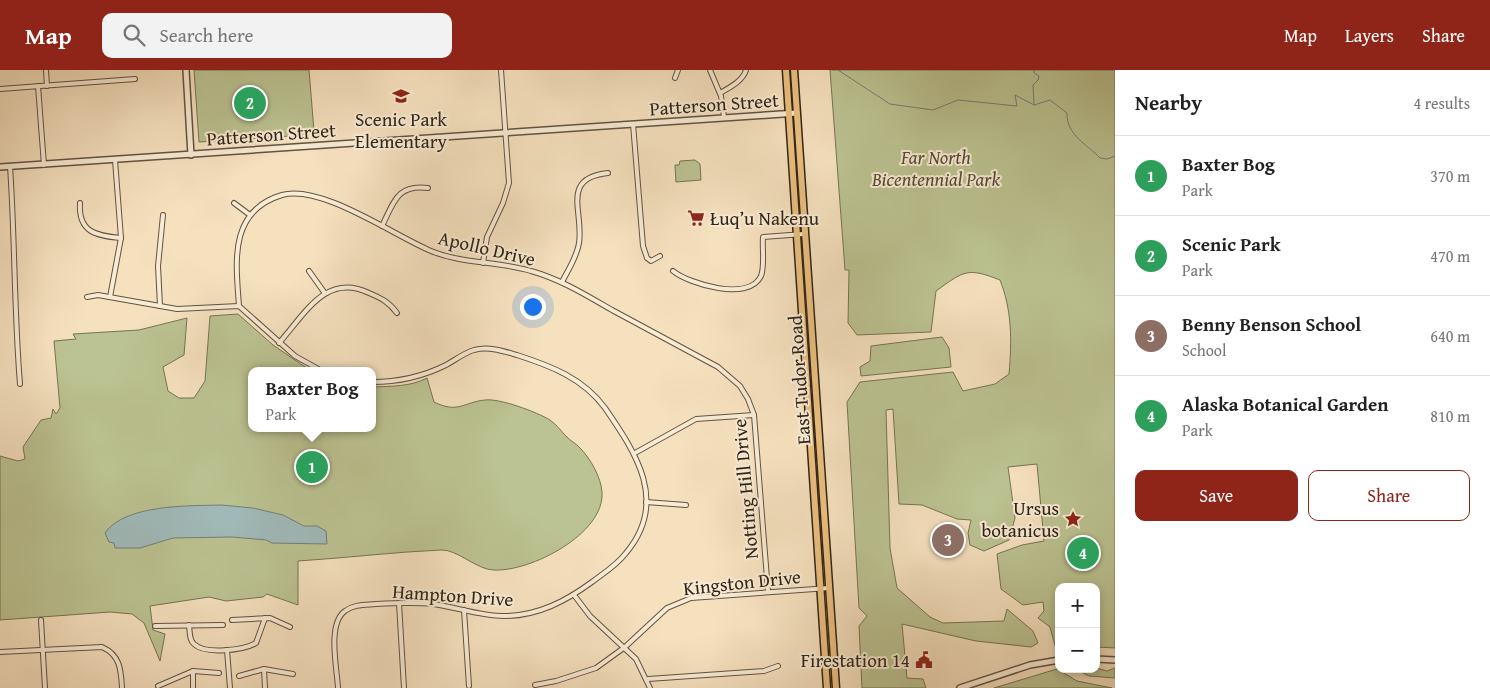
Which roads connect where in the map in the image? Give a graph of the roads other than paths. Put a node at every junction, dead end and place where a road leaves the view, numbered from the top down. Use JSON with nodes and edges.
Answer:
{"nodes":[{"id":1,"x":46,"y":70,"type":"edge"},
{"id":2,"x":186,"y":70,"type":"edge"},
{"id":3,"x":501,"y":70,"type":"edge"},
{"id":4,"x":678,"y":70,"type":"edge"},
{"id":5,"x":710,"y":70,"type":"edge"},
{"id":6,"x":746,"y":70,"type":"edge"},
{"id":7,"x":786,"y":70,"type":"edge"},
{"id":8,"x":794,"y":70,"type":"edge"},
{"id":9,"x":675,"y":78,"type":"dead end"},
{"id":10,"x":135,"y":79,"type":"dead end"},
{"id":11,"x":38,"y":86,"type":"junction"},
{"id":12,"x":47,"y":86,"type":"junction"},
{"id":13,"x":0,"y":89,"type":"edge"},
{"id":14,"x":720,"y":93,"type":"junction"},
{"id":15,"x":797,"y":113,"type":"junction"},
{"id":16,"x":789,"y":114,"type":"junction"},
{"id":17,"x":724,"y":118,"type":"junction"},
{"id":18,"x":633,"y":124,"type":"junction"},
{"id":19,"x":505,"y":133,"type":"junction"},
{"id":20,"x":191,"y":155,"type":"junction"},
{"id":21,"x":115,"y":160,"type":"junction"},
{"id":22,"x":44,"y":164,"type":"junction"},
{"id":23,"x":10,"y":166,"type":"junction"},
{"id":24,"x":0,"y":167,"type":"edge"},
{"id":25,"x":608,"y":173,"type":"dead end"},
{"id":26,"x":428,"y":188,"type":"dead end"},
{"id":27,"x":80,"y":203,"type":"dead end"},
{"id":28,"x":234,"y":203,"type":"dead end"},
{"id":29,"x":163,"y":215,"type":"dead end"},
{"id":30,"x":250,"y":215,"type":"junction"},
{"id":31,"x":382,"y":226,"type":"junction"},
{"id":32,"x":796,"y":234,"type":"junction"},
{"id":33,"x":804,"y":234,"type":"junction"},
{"id":34,"x":121,"y":238,"type":"junction"},
{"id":35,"x":660,"y":256,"type":"dead end"},
{"id":36,"x":483,"y":263,"type":"junction"},
{"id":37,"x":309,"y":271,"type":"dead end"},
{"id":38,"x":673,"y":271,"type":"dead end"},
{"id":39,"x":562,"y":282,"type":"junction"},
{"id":40,"x":324,"y":292,"type":"junction"},
{"id":41,"x":87,"y":297,"type":"dead end"},
{"id":42,"x":110,"y":297,"type":"junction"},
{"id":43,"x":160,"y":306,"type":"junction"},
{"id":44,"x":239,"y":306,"type":"junction"},
{"id":45,"x":397,"y":312,"type":"dead end"},
{"id":46,"x":279,"y":343,"type":"junction"},
{"id":47,"x":315,"y":367,"type":"edge"},
{"id":48,"x":718,"y":367,"type":"joint"},
{"id":49,"x":376,"y":382,"type":"edge"},
{"id":50,"x":20,"y":384,"type":"dead end"},
{"id":51,"x":754,"y":415,"type":"junction"},
{"id":52,"x":635,"y":453,"type":"junction"},
{"id":53,"x":646,"y":502,"type":"junction"},
{"id":54,"x":686,"y":505,"type":"dead end"},
{"id":55,"x":820,"y":588,"type":"junction"},
{"id":56,"x":829,"y":588,"type":"junction"},
{"id":57,"x":768,"y":591,"type":"junction"},
{"id":58,"x":574,"y":595,"type":"junction"},
{"id":59,"x":398,"y":603,"type":"junction"},
{"id":60,"x":464,"y":610,"type":"junction"},
{"id":61,"x":265,"y":618,"type":"junction"},
{"id":62,"x":41,"y":620,"type":"dead end"},
{"id":63,"x":232,"y":620,"type":"dead end"},
{"id":64,"x":223,"y":624,"type":"dead end"},
{"id":65,"x":189,"y":625,"type":"junction"},
{"id":66,"x":155,"y":626,"type":"dead end"},
{"id":67,"x":290,"y":627,"type":"dead end"},
{"id":68,"x":625,"y":647,"type":"junction"},
{"id":69,"x":42,"y":649,"type":"junction"},
{"id":70,"x":227,"y":650,"type":"junction"},
{"id":71,"x":0,"y":652,"type":"edge"},
{"id":72,"x":1100,"y":659,"type":"edge"},
{"id":73,"x":1115,"y":660,"type":"edge"},
{"id":74,"x":1055,"y":661,"type":"edge"},
{"id":75,"x":778,"y":666,"type":"dead end"},
{"id":76,"x":264,"y":669,"type":"junction"},
{"id":77,"x":192,"y":671,"type":"junction"},
{"id":78,"x":219,"y":673,"type":"dead end"},
{"id":79,"x":294,"y":674,"type":"dead end"},
{"id":80,"x":239,"y":676,"type":"dead end"},
{"id":81,"x":648,"y":679,"type":"junction"},
{"id":82,"x":535,"y":685,"type":"dead end"},
{"id":83,"x":158,"y":686,"type":"dead end"},
{"id":84,"x":470,"y":686,"type":"dead end"},
{"id":85,"x":45,"y":688,"type":"edge"},
{"id":86,"x":122,"y":688,"type":"edge"},
{"id":87,"x":193,"y":688,"type":"edge"},
{"id":88,"x":230,"y":688,"type":"edge"},
{"id":89,"x":265,"y":688,"type":"edge"},
{"id":90,"x":338,"y":688,"type":"edge"},
{"id":91,"x":404,"y":688,"type":"edge"},
{"id":92,"x":650,"y":688,"type":"edge"},
{"id":93,"x":827,"y":688,"type":"edge"},
{"id":94,"x":836,"y":688,"type":"edge"},
{"id":95,"x":960,"y":688,"type":"edge"}],
"edges":[{"from":1,"to":12,"type":"street"},
{"from":2,"to":20,"type":"street"},
{"from":3,"to":19,"type":"street"},
{"from":4,"to":9,"type":"street"},
{"from":5,"to":14,"type":"street"},
{"from":6,"to":14,"type":"street"},
{"from":7,"to":16,"type":"main road","name":"East Tudor Road"},
{"from":8,"to":15,"type":"main road","name":"East Tudor Road"},
{"from":10,"to":12,"type":"street"},
{"from":11,"to":12,"type":"street"},
{"from":11,"to":13,"type":"street"},
{"from":11,"to":22,"type":"street"},
{"from":14,"to":17,"type":"street"},
{"from":15,"to":16,"type":"street","name":"Patterson Street"},
{"from":15,"to":33,"type":"main road","name":"East Tudor Road"},
{"from":16,"to":17,"type":"street","name":"Patterson Street"},
{"from":16,"to":32,"type":"main road","name":"East Tudor Road"},
{"from":17,"to":18,"type":"street","name":"Patterson Street"},
{"from":18,"to":19,"type":"street","name":"Patterson Street"},
{"from":18,"to":35,"type":"street","name":"Patterson Street"},
{"from":19,"to":20,"type":"street","name":"Patterson Street"},
{"from":19,"to":36,"type":"street"},
{"from":20,"to":21,"type":"street","name":"Patterson Street"},
{"from":21,"to":22,"type":"street","name":"Patterson Street"},
{"from":21,"to":34,"type":"street"},
{"from":22,"to":23,"type":"street","name":"Patterson Street"},
{"from":23,"to":24,"type":"street","name":"Patterson Street"},
{"from":23,"to":50,"type":"street"},
{"from":25,"to":39,"type":"street"},
{"from":26,"to":31,"type":"street"},
{"from":27,"to":34,"type":"street"},
{"from":28,"to":30,"type":"street"},
{"from":29,"to":43,"type":"street"},
{"from":30,"to":31,"type":"street","name":"Apollo Drive"},
{"from":30,"to":44,"type":"street"},
{"from":31,"to":36,"type":"street","name":"Apollo Drive"},
{"from":32,"to":33,"type":"street"},
{"from":32,"to":38,"type":"street"},
{"from":32,"to":55,"type":"main road","name":"East Tudor Road"},
{"from":33,"to":56,"type":"main road","name":"East Tudor Road"},
{"from":34,"to":42,"type":"street"},
{"from":36,"to":39,"type":"street","name":"Apollo Drive"},
{"from":37,"to":40,"type":"street"},
{"from":39,"to":48,"type":"street","name":"Apollo Drive"},
{"from":40,"to":45,"type":"street"},
{"from":40,"to":46,"type":"street"},
{"from":41,"to":42,"type":"street"},
{"from":42,"to":43,"type":"street"},
{"from":43,"to":44,"type":"street"},
{"from":44,"to":46,"type":"street"},
{"from":46,"to":47,"type":"street"},
{"from":48,"to":51,"type":"street","name":"Notting Hill Drive"},
{"from":49,"to":52,"type":"street"},
{"from":51,"to":52,"type":"street"},
{"from":51,"to":57,"type":"street","name":"Notting Hill Drive"},
{"from":52,"to":53,"type":"street"},
{"from":53,"to":54,"type":"street"},
{"from":53,"to":58,"type":"street","name":"Hampton Drive"},
{"from":55,"to":56,"type":"street","name":"Kingston Drive"},
{"from":55,"to":57,"type":"street","name":"Kingston Drive"},
{"from":55,"to":93,"type":"main road","name":"East Tudor Road"},
{"from":56,"to":94,"type":"main road","name":"East Tudor Road"},
{"from":57,"to":68,"type":"street","name":"Kingston Drive"},
{"from":58,"to":60,"type":"street","name":"Hampton Drive"},
{"from":58,"to":68,"type":"street"},
{"from":59,"to":60,"type":"street","name":"Hampton Drive"},
{"from":59,"to":90,"type":"street","name":"Hampton Drive"},
{"from":59,"to":91,"type":"street"},
{"from":60,"to":84,"type":"street"},
{"from":61,"to":63,"type":"street"},
{"from":61,"to":67,"type":"street"},
{"from":61,"to":70,"type":"street"},
{"from":62,"to":69,"type":"street"},
{"from":64,"to":65,"type":"street"},
{"from":65,"to":66,"type":"street"},
{"from":65,"to":70,"type":"street"},
{"from":68,"to":81,"type":"street"},
{"from":68,"to":82,"type":"street","name":"Kingston Drive"},
{"from":69,"to":71,"type":"street"},
{"from":69,"to":85,"type":"street"},
{"from":69,"to":86,"type":"street"},
{"from":70,"to":88,"type":"street"},
{"from":72,"to":73,"type":"street"},
{"from":74,"to":95,"type":"street"},
{"from":75,"to":81,"type":"street"},
{"from":76,"to":79,"type":"street"},
{"from":76,"to":80,"type":"street"},
{"from":76,"to":89,"type":"street"},
{"from":77,"to":78,"type":"street"},
{"from":77,"to":83,"type":"street"},
{"from":77,"to":87,"type":"street"},
{"from":81,"to":92,"type":"street"}]}
